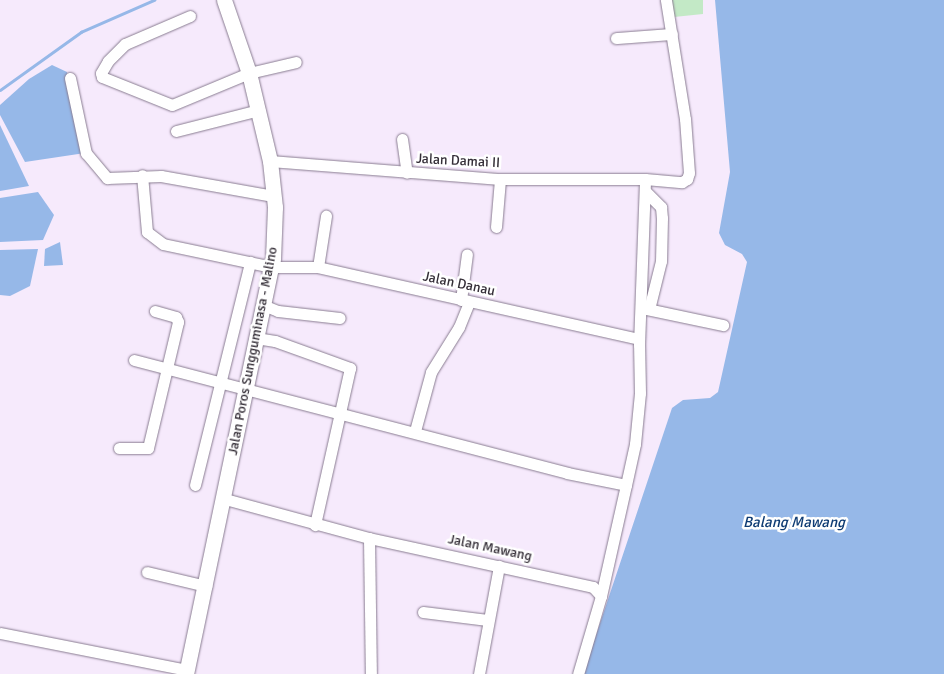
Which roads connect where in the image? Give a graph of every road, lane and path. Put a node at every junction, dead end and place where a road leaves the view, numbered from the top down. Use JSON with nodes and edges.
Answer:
{"nodes":[{"id":1,"x":224,"y":0,"type":"edge"},
{"id":2,"x":666,"y":0,"type":"edge"},
{"id":3,"x":190,"y":16,"type":"dead end"},
{"id":4,"x":672,"y":34,"type":"junction"},
{"id":5,"x":616,"y":38,"type":"dead end"},
{"id":6,"x":296,"y":62,"type":"dead end"},
{"id":7,"x":249,"y":73,"type":"junction"},
{"id":8,"x":70,"y":78,"type":"dead end"},
{"id":9,"x":259,"y":110,"type":"junction"},
{"id":10,"x":176,"y":131,"type":"dead end"},
{"id":11,"x":402,"y":139,"type":"dead end"},
{"id":12,"x":270,"y":161,"type":"junction"},
{"id":13,"x":407,"y":173,"type":"junction"},
{"id":14,"x":142,"y":175,"type":"junction"},
{"id":15,"x":500,"y":179,"type":"junction"},
{"id":16,"x":645,"y":185,"type":"junction"},
{"id":17,"x":274,"y":196,"type":"junction"},
{"id":18,"x":326,"y":216,"type":"dead end"},
{"id":19,"x":496,"y":227,"type":"dead end"},
{"id":20,"x":468,"y":254,"type":"dead end"},
{"id":21,"x":250,"y":262,"type":"junction"},
{"id":22,"x":272,"y":267,"type":"junction"},
{"id":23,"x":318,"y":267,"type":"junction"},
{"id":24,"x":465,"y":301,"type":"junction"},
{"id":25,"x":263,"y":306,"type":"junction"},
{"id":26,"x":646,"y":309,"type":"junction"},
{"id":27,"x":155,"y":311,"type":"dead end"},
{"id":28,"x":340,"y":318,"type":"dead end"},
{"id":29,"x":720,"y":324,"type":"dead end"},
{"id":30,"x":256,"y":338,"type":"junction"},
{"id":31,"x":639,"y":343,"type":"junction"},
{"id":32,"x":134,"y":360,"type":"dead end"},
{"id":33,"x":168,"y":371,"type":"junction"},
{"id":34,"x":221,"y":383,"type":"junction"},
{"id":35,"x":246,"y":388,"type":"junction"},
{"id":36,"x":339,"y":412,"type":"junction"},
{"id":37,"x":415,"y":431,"type":"junction"},
{"id":38,"x":119,"y":448,"type":"dead end"},
{"id":39,"x":195,"y":485,"type":"dead end"},
{"id":40,"x":626,"y":485,"type":"junction"},
{"id":41,"x":225,"y":499,"type":"junction"},
{"id":42,"x":315,"y":525,"type":"junction"},
{"id":43,"x":369,"y":538,"type":"junction"},
{"id":44,"x":499,"y":566,"type":"junction"},
{"id":45,"x":147,"y":572,"type":"dead end"},
{"id":46,"x":206,"y":586,"type":"junction"},
{"id":47,"x":601,"y":596,"type":"junction"},
{"id":48,"x":423,"y":612,"type":"dead end"},
{"id":49,"x":488,"y":620,"type":"junction"},
{"id":50,"x":0,"y":633,"type":"edge"},
{"id":51,"x":186,"y":672,"type":"edge"},
{"id":52,"x":371,"y":674,"type":"edge"},
{"id":53,"x":479,"y":674,"type":"edge"},
{"id":54,"x":578,"y":674,"type":"edge"}],
"edges":[{"from":1,"to":7,"type":"main road","name":"Jalan Poros Sungguminasa - Malino"},
{"from":2,"to":4,"type":"street"},
{"from":3,"to":7,"type":"street"},
{"from":4,"to":5,"type":"street"},
{"from":4,"to":16,"type":"street","name":"Jalan Damai II"},
{"from":6,"to":7,"type":"street"},
{"from":7,"to":9,"type":"main road","name":"Jalan Poros Sungguminasa - Malino"},
{"from":8,"to":14,"type":"street"},
{"from":9,"to":10,"type":"street"},
{"from":9,"to":12,"type":"main road","name":"Jalan Poros Sungguminasa - Malino"},
{"from":11,"to":13,"type":"street"},
{"from":12,"to":13,"type":"street","name":"Jalan Damai II"},
{"from":12,"to":17,"type":"main road","name":"Jalan Poros Sungguminasa - Malino"},
{"from":13,"to":15,"type":"street","name":"Jalan Damai II"},
{"from":14,"to":17,"type":"street"},
{"from":14,"to":21,"type":"street","name":"Jalan Danau"},
{"from":15,"to":16,"type":"street","name":"Jalan Damai II"},
{"from":15,"to":19,"type":"street"},
{"from":16,"to":26,"type":"street"},
{"from":16,"to":26,"type":"street"},
{"from":17,"to":22,"type":"main road","name":"Jalan Poros Sungguminasa - Malino"},
{"from":18,"to":23,"type":"street"},
{"from":20,"to":24,"type":"street"},
{"from":21,"to":22,"type":"street","name":"Jalan Danau"},
{"from":21,"to":34,"type":"street"},
{"from":22,"to":23,"type":"street","name":"Jalan Danau"},
{"from":22,"to":25,"type":"main road","name":"Jalan Poros Sungguminasa - Malino"},
{"from":23,"to":24,"type":"street","name":"Jalan Danau"},
{"from":24,"to":31,"type":"street","name":"Jalan Danau"},
{"from":24,"to":37,"type":"street"},
{"from":25,"to":28,"type":"street"},
{"from":25,"to":30,"type":"main road","name":"Jalan Poros Sungguminasa - Malino"},
{"from":26,"to":29,"type":"street"},
{"from":26,"to":31,"type":"street"},
{"from":27,"to":33,"type":"street"},
{"from":30,"to":35,"type":"main road","name":"Jalan Poros Sungguminasa - Malino"},
{"from":30,"to":36,"type":"street"},
{"from":31,"to":40,"type":"street"},
{"from":32,"to":33,"type":"street"},
{"from":33,"to":34,"type":"street"},
{"from":33,"to":38,"type":"street"},
{"from":34,"to":35,"type":"street"},
{"from":34,"to":39,"type":"street"},
{"from":35,"to":36,"type":"street"},
{"from":35,"to":41,"type":"main road","name":"Jalan Poros Sungguminasa - Malino"},
{"from":36,"to":37,"type":"street"},
{"from":36,"to":42,"type":"street"},
{"from":37,"to":40,"type":"street"},
{"from":40,"to":47,"type":"street"},
{"from":41,"to":42,"type":"street","name":"Jalan Mawang"},
{"from":41,"to":46,"type":"main road","name":"Jalan Poros Sungguminasa - Malino"},
{"from":42,"to":43,"type":"street","name":"Jalan Mawang"},
{"from":43,"to":44,"type":"street","name":"Jalan Mawang"},
{"from":43,"to":52,"type":"street"},
{"from":44,"to":47,"type":"street","name":"Jalan Mawang"},
{"from":44,"to":49,"type":"street"},
{"from":45,"to":46,"type":"street"},
{"from":46,"to":51,"type":"main road","name":"Jalan Poros Sungguminasa - Malino"},
{"from":47,"to":54,"type":"street"},
{"from":48,"to":49,"type":"street"},
{"from":49,"to":53,"type":"street"},
{"from":50,"to":51,"type":"street"}]}
